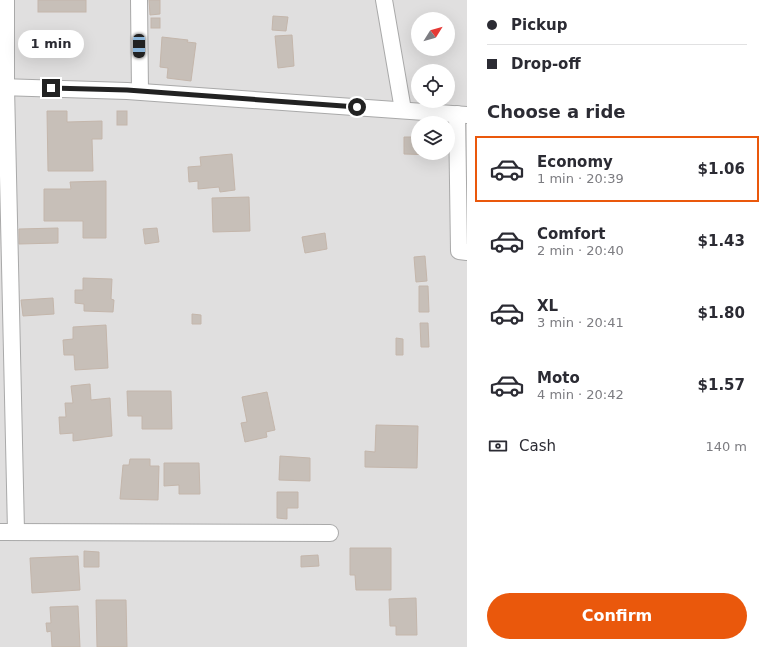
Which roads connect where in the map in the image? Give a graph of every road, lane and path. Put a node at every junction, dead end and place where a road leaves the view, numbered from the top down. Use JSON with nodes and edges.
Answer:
{"nodes":[{"id":1,"x":6,"y":0,"type":"edge"},
{"id":2,"x":139,"y":0,"type":"edge"},
{"id":3,"x":384,"y":0,"type":"edge"},
{"id":4,"x":3,"y":87,"type":"edge"},
{"id":5,"x":140,"y":91,"type":"junction"},
{"id":6,"x":403,"y":110,"type":"junction"},
{"id":7,"x":462,"y":115,"type":"edge"},
{"id":8,"x":467,"y":252,"type":"edge"},
{"id":9,"x":16,"y":531,"type":"junction"},
{"id":10,"x":0,"y":532,"type":"edge"},
{"id":11,"x":330,"y":533,"type":"dead end"}],
"edges":[{"from":1,"to":4,"type":"street"},
{"from":2,"to":5,"type":"street"},
{"from":3,"to":6,"type":"street"},
{"from":4,"to":5,"type":"street"},
{"from":4,"to":9,"type":"street"},
{"from":5,"to":6,"type":"street"},
{"from":6,"to":7,"type":"street"},
{"from":7,"to":8,"type":"street"},
{"from":9,"to":10,"type":"street"},
{"from":9,"to":11,"type":"street"}]}
